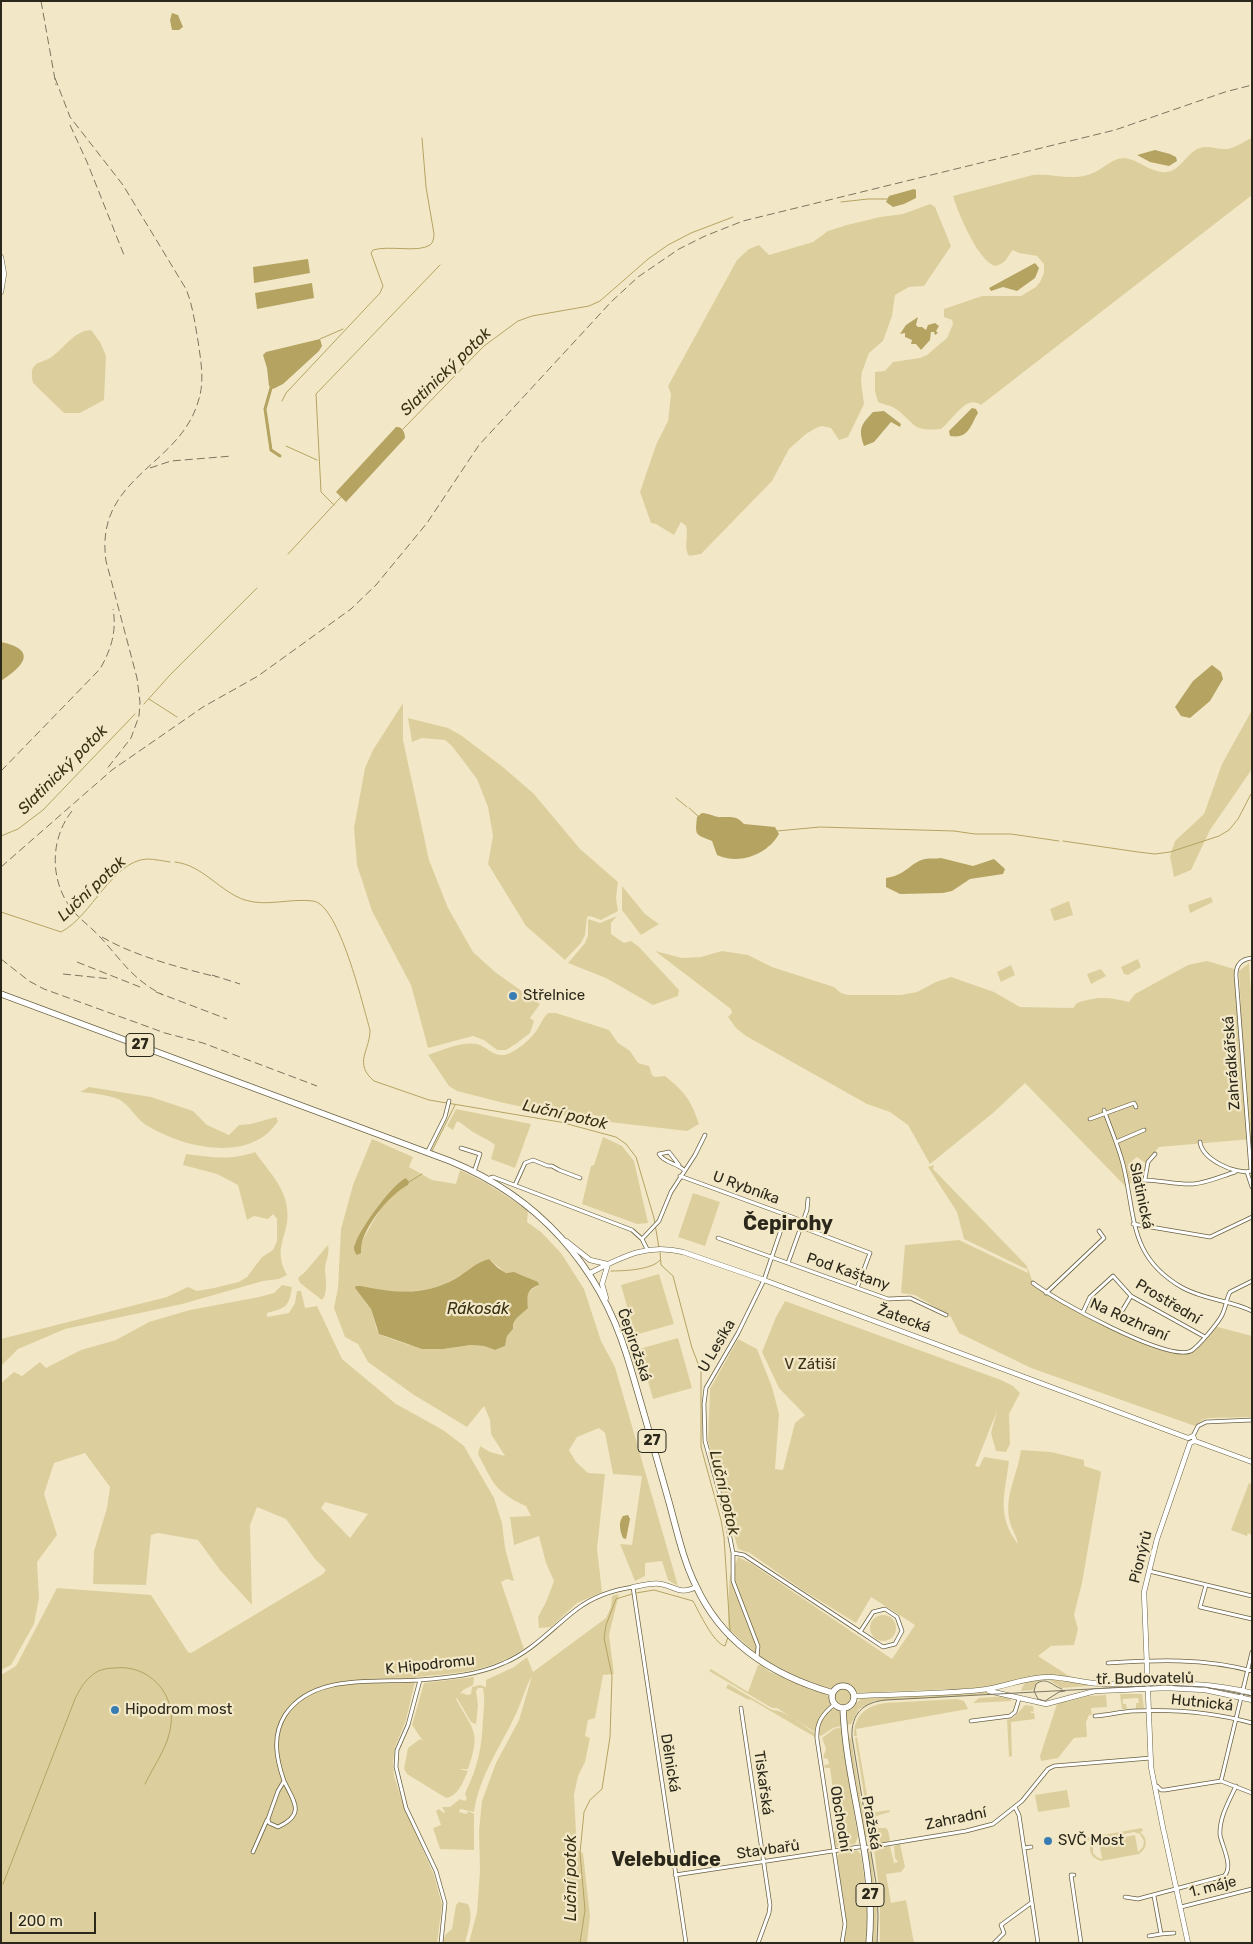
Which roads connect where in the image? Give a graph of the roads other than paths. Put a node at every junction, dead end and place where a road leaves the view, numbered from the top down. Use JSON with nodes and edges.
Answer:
{"nodes":[{"id":1,"x":1,"y":257,"type":"edge"},
{"id":2,"x":1,"y":292,"type":"edge"},
{"id":3,"x":1252,"y":958,"type":"edge"},
{"id":4,"x":1,"y":994,"type":"edge"},
{"id":5,"x":449,"y":1101,"type":"dead end"},
{"id":6,"x":1136,"y":1107,"type":"dead end"},
{"id":7,"x":1104,"y":1112,"type":"junction"},
{"id":8,"x":1090,"y":1119,"type":"dead end"},
{"id":9,"x":1144,"y":1130,"type":"dead end"},
{"id":10,"x":705,"y":1135,"type":"dead end"},
{"id":11,"x":1116,"y":1142,"type":"junction"},
{"id":12,"x":1200,"y":1142,"type":"dead end"},
{"id":13,"x":461,"y":1148,"type":"dead end"},
{"id":14,"x":427,"y":1153,"type":"junction"},
{"id":15,"x":1155,"y":1154,"type":"dead end"},
{"id":16,"x":679,"y":1165,"type":"junction"},
{"id":17,"x":684,"y":1170,"type":"junction"},
{"id":18,"x":1250,"y":1171,"type":"edge"},
{"id":19,"x":474,"y":1172,"type":"junction"},
{"id":20,"x":1235,"y":1172,"type":"junction"},
{"id":21,"x":680,"y":1176,"type":"junction"},
{"id":22,"x":580,"y":1178,"type":"dead end"},
{"id":23,"x":487,"y":1179,"type":"junction"},
{"id":24,"x":1145,"y":1179,"type":"junction"},
{"id":25,"x":1138,"y":1180,"type":"dead end"},
{"id":26,"x":515,"y":1185,"type":"junction"},
{"id":27,"x":1252,"y":1187,"type":"edge"},
{"id":28,"x":808,"y":1199,"type":"dead end"},
{"id":29,"x":786,"y":1215,"type":"junction"},
{"id":30,"x":1252,"y":1217,"type":"edge"},
{"id":31,"x":803,"y":1221,"type":"junction"},
{"id":32,"x":1133,"y":1224,"type":"junction"},
{"id":33,"x":801,"y":1228,"type":"junction"},
{"id":34,"x":1099,"y":1231,"type":"dead end"},
{"id":35,"x":557,"y":1233,"type":"junction"},
{"id":36,"x":718,"y":1238,"type":"dead end"},
{"id":37,"x":642,"y":1239,"type":"junction"},
{"id":38,"x":647,"y":1249,"type":"junction"},
{"id":39,"x":771,"y":1257,"type":"junction"},
{"id":40,"x":788,"y":1263,"type":"junction"},
{"id":41,"x":608,"y":1264,"type":"junction"},
{"id":42,"x":590,"y":1273,"type":"junction"},
{"id":43,"x":764,"y":1280,"type":"junction"},
{"id":44,"x":1252,"y":1281,"type":"edge"},
{"id":45,"x":1033,"y":1283,"type":"dead end"},
{"id":46,"x":857,"y":1288,"type":"junction"},
{"id":47,"x":1046,"y":1293,"type":"junction"},
{"id":48,"x":1131,"y":1296,"type":"junction"},
{"id":49,"x":1226,"y":1301,"type":"junction"},
{"id":50,"x":1122,"y":1311,"type":"dead end"},
{"id":51,"x":611,"y":1312,"type":"junction"},
{"id":52,"x":1083,"y":1312,"type":"junction"},
{"id":53,"x":1252,"y":1312,"type":"edge"},
{"id":54,"x":946,"y":1315,"type":"dead end"},
{"id":55,"x":1205,"y":1337,"type":"junction"},
{"id":56,"x":1252,"y":1420,"type":"edge"},
{"id":57,"x":1192,"y":1440,"type":"junction"},
{"id":58,"x":1252,"y":1462,"type":"edge"},
{"id":59,"x":733,"y":1554,"type":"junction"},
{"id":60,"x":1149,"y":1571,"type":"junction"},
{"id":61,"x":1206,"y":1585,"type":"junction"},
{"id":62,"x":633,"y":1587,"type":"junction"},
{"id":63,"x":696,"y":1587,"type":"junction"},
{"id":64,"x":1252,"y":1596,"type":"edge"},
{"id":65,"x":1252,"y":1619,"type":"edge"},
{"id":66,"x":860,"y":1632,"type":"junction"},
{"id":67,"x":1252,"y":1652,"type":"edge"},
{"id":68,"x":756,"y":1659,"type":"junction"},
{"id":69,"x":1146,"y":1661,"type":"junction"},
{"id":70,"x":1108,"y":1663,"type":"dead end"},
{"id":71,"x":1250,"y":1670,"type":"edge"},
{"id":72,"x":420,"y":1680,"type":"junction"},
{"id":73,"x":1147,"y":1682,"type":"junction"},
{"id":74,"x":1148,"y":1689,"type":"junction"},
{"id":75,"x":980,"y":1690,"type":"junction"},
{"id":76,"x":1242,"y":1691,"type":"junction"},
{"id":77,"x":833,"y":1693,"type":"junction"},
{"id":78,"x":1252,"y":1693,"type":"edge"},
{"id":79,"x":855,"y":1696,"type":"junction"},
{"id":80,"x":1240,"y":1697,"type":"junction"},
{"id":81,"x":1019,"y":1699,"type":"junction"},
{"id":82,"x":1252,"y":1700,"type":"edge"},
{"id":83,"x":834,"y":1704,"type":"junction"},
{"id":84,"x":740,"y":1708,"type":"dead end"},
{"id":85,"x":843,"y":1708,"type":"junction"},
{"id":86,"x":1149,"y":1711,"type":"junction"},
{"id":87,"x":1095,"y":1716,"type":"dead end"},
{"id":88,"x":1235,"y":1718,"type":"junction"},
{"id":89,"x":971,"y":1721,"type":"dead end"},
{"id":90,"x":1252,"y":1723,"type":"edge"},
{"id":91,"x":1151,"y":1758,"type":"junction"},
{"id":92,"x":284,"y":1780,"type":"junction"},
{"id":93,"x":1221,"y":1781,"type":"junction"},
{"id":94,"x":1157,"y":1786,"type":"junction"},
{"id":95,"x":1236,"y":1786,"type":"junction"},
{"id":96,"x":1165,"y":1790,"type":"junction"},
{"id":97,"x":1252,"y":1793,"type":"edge"},
{"id":98,"x":1157,"y":1794,"type":"junction"},
{"id":99,"x":1015,"y":1807,"type":"junction"},
{"id":100,"x":268,"y":1819,"type":"junction"},
{"id":101,"x":1031,"y":1847,"type":"dead end"},
{"id":102,"x":861,"y":1848,"type":"junction"},
{"id":103,"x":1024,"y":1848,"type":"junction"},
{"id":104,"x":253,"y":1852,"type":"dead end"},
{"id":105,"x":834,"y":1852,"type":"junction"},
{"id":106,"x":764,"y":1861,"type":"junction"},
{"id":107,"x":676,"y":1875,"type":"junction"},
{"id":108,"x":1074,"y":1875,"type":"dead end"},
{"id":109,"x":1176,"y":1888,"type":"junction"},
{"id":110,"x":1252,"y":1889,"type":"edge"},
{"id":111,"x":1154,"y":1896,"type":"junction"},
{"id":112,"x":1125,"y":1897,"type":"dead end"},
{"id":113,"x":1031,"y":1903,"type":"junction"},
{"id":114,"x":1181,"y":1907,"type":"junction"},
{"id":115,"x":1174,"y":1933,"type":"dead end"},
{"id":116,"x":1160,"y":1934,"type":"junction"},
{"id":117,"x":1148,"y":1936,"type":"dead end"},
{"id":118,"x":441,"y":1943,"type":"edge"},
{"id":119,"x":686,"y":1943,"type":"edge"},
{"id":120,"x":758,"y":1943,"type":"edge"},
{"id":121,"x":842,"y":1943,"type":"edge"},
{"id":122,"x":869,"y":1943,"type":"edge"},
{"id":123,"x":994,"y":1943,"type":"edge"},
{"id":124,"x":1038,"y":1943,"type":"edge"},
{"id":125,"x":1081,"y":1943,"type":"edge"},
{"id":126,"x":1188,"y":1943,"type":"edge"}],
"edges":[{"from":1,"to":2,"type":"street"},
{"from":3,"to":18,"type":"street","name":"Zahrádkářská"},
{"from":4,"to":14,"type":"main road","name":"Čepirožská","number":"27"},
{"from":5,"to":14,"type":"street"},
{"from":6,"to":7,"type":"street"},
{"from":7,"to":8,"type":"street"},
{"from":7,"to":11,"type":"street","name":"Slatinická"},
{"from":9,"to":11,"type":"street"},
{"from":10,"to":17,"type":"street"},
{"from":11,"to":32,"type":"street","name":"Slatinická"},
{"from":12,"to":20,"type":"street"},
{"from":13,"to":19,"type":"street"},
{"from":14,"to":19,"type":"main road","name":"Čepirožská","number":"27"},
{"from":15,"to":24,"type":"street"},
{"from":16,"to":16,"type":"street"},
{"from":16,"to":17,"type":"street"},
{"from":17,"to":21,"type":"street"},
{"from":18,"to":20,"type":"street"},
{"from":18,"to":27,"type":"street","name":"Zahrádkářská"},
{"from":19,"to":23,"type":"main road","name":"Čepirožská","number":"27"},
{"from":20,"to":24,"type":"street"},
{"from":21,"to":29,"type":"street","name":"U Rybníka"},
{"from":21,"to":37,"type":"street"},
{"from":22,"to":26,"type":"street"},
{"from":23,"to":26,"type":"street"},
{"from":23,"to":35,"type":"main road","name":"Čepirožská","number":"27"},
{"from":24,"to":25,"type":"street"},
{"from":26,"to":37,"type":"street"},
{"from":28,"to":31,"type":"street"},
{"from":29,"to":31,"type":"street","name":"U Rybníka"},
{"from":29,"to":39,"type":"street","name":"U Lesíka"},
{"from":30,"to":32,"type":"street"},
{"from":31,"to":33,"type":"street"},
{"from":32,"to":49,"type":"street","name":"Slatinická"},
{"from":33,"to":40,"type":"street"},
{"from":33,"to":46,"type":"street"},
{"from":34,"to":47,"type":"street"},
{"from":35,"to":41,"type":"street"},
{"from":35,"to":42,"type":"main road","name":"Čepirožská","number":"27"},
{"from":36,"to":39,"type":"street","name":"Pod Kaštany"},
{"from":37,"to":38,"type":"street"},
{"from":38,"to":41,"type":"street","name":"Žatecká"},
{"from":38,"to":43,"type":"street","name":"Žatecká"},
{"from":39,"to":40,"type":"street","name":"Pod Kaštany"},
{"from":39,"to":43,"type":"street","name":"U Lesíka"},
{"from":40,"to":46,"type":"street","name":"Pod Kaštany"},
{"from":41,"to":42,"type":"street","name":"Žatecká"},
{"from":41,"to":51,"type":"street"},
{"from":42,"to":51,"type":"main road","name":"Čepirožská","number":"27"},
{"from":43,"to":57,"type":"street","name":"Žatecká"},
{"from":43,"to":59,"type":"street","name":"U Lesíka"},
{"from":44,"to":49,"type":"street"},
{"from":45,"to":47,"type":"street","name":"Na Rozhraní"},
{"from":46,"to":54,"type":"street","name":"Pod Kaštany"},
{"from":47,"to":52,"type":"street","name":"Na Rozhraní"},
{"from":48,"to":50,"type":"street"},
{"from":48,"to":52,"type":"street","name":"Prostřední"},
{"from":48,"to":55,"type":"street","name":"Prostřední"},
{"from":49,"to":53,"type":"street","name":"Slatinická"},
{"from":49,"to":55,"type":"street","name":"Na Rozhraní"},
{"from":51,"to":63,"type":"main road","name":"Čepirožská","number":"27"},
{"from":52,"to":55,"type":"street","name":"Na Rozhraní"},
{"from":56,"to":57,"type":"street"},
{"from":57,"to":58,"type":"street","name":"Žatecká"},
{"from":57,"to":60,"type":"street","name":"Pionýrů"},
{"from":59,"to":66,"type":"street"},
{"from":59,"to":68,"type":"street","name":"U Lesíka"},
{"from":60,"to":61,"type":"street"},
{"from":60,"to":69,"type":"street","name":"Pionýrů"},
{"from":61,"to":64,"type":"street"},
{"from":61,"to":65,"type":"street"},
{"from":62,"to":63,"type":"street"},
{"from":62,"to":72,"type":"street","name":"K Hipodromu"},
{"from":62,"to":107,"type":"street","name":"Dělnická"},
{"from":63,"to":68,"type":"main road","name":"Čepirožská","number":"27"},
{"from":66,"to":66,"type":"street"},
{"from":67,"to":71,"type":"street"},
{"from":68,"to":77,"type":"main road","name":"Čepirožská","number":"27"},
{"from":69,"to":70,"type":"street"},
{"from":69,"to":71,"type":"street"},
{"from":69,"to":73,"type":"street","name":"Pionýrů"},
{"from":71,"to":76,"type":"street"},
{"from":72,"to":92,"type":"street","name":"K Hipodromu"},
{"from":72,"to":118,"type":"street"},
{"from":73,"to":74,"type":"street","name":"Pionýrů"},
{"from":73,"to":75,"type":"street","name":"tř. Budovatelů"},
{"from":73,"to":76,"type":"street","name":"tř. Budovatelů"},
{"from":74,"to":80,"type":"street","name":"tř. Budovatelů"},
{"from":74,"to":81,"type":"street","name":"tř. Budovatelů"},
{"from":74,"to":86,"type":"street","name":"Pionýrů"},
{"from":75,"to":79,"type":"street","name":"tř. Budovatelů"},
{"from":75,"to":81,"type":"street","name":"tř. Budovatelů"},
{"from":76,"to":78,"type":"street","name":"tř. Budovatelů"},
{"from":76,"to":80,"type":"street"},
{"from":77,"to":79,"type":"main road"},
{"from":77,"to":83,"type":"main road"},
{"from":79,"to":85,"type":"main road"},
{"from":80,"to":82,"type":"street","name":"tř. Budovatelů"},
{"from":80,"to":88,"type":"street"},
{"from":81,"to":89,"type":"street"},
{"from":83,"to":85,"type":"main road"},
{"from":83,"to":105,"type":"street","name":"Obchodní"},
{"from":84,"to":106,"type":"street","name":"Tiskařská"},
{"from":85,"to":102,"type":"main road","name":"Pražská","number":"27"},
{"from":86,"to":87,"type":"street","name":"Hutnická"},
{"from":86,"to":88,"type":"street","name":"Hutnická"},
{"from":86,"to":91,"type":"street","name":"Pionýrů"},
{"from":88,"to":90,"type":"street","name":"Hutnická"},
{"from":88,"to":93,"type":"street"},
{"from":91,"to":94,"type":"street"},
{"from":91,"to":98,"type":"street"},
{"from":91,"to":99,"type":"street","name":"Zahradní"},
{"from":92,"to":100,"type":"street"},
{"from":92,"to":100,"type":"street","name":"K Hipodromu"},
{"from":93,"to":95,"type":"street"},
{"from":93,"to":96,"type":"street"},
{"from":94,"to":96,"type":"street"},
{"from":94,"to":98,"type":"street"},
{"from":95,"to":97,"type":"street"},
{"from":95,"to":109,"type":"street"},
{"from":96,"to":98,"type":"street"},
{"from":98,"to":109,"type":"street"},
{"from":99,"to":102,"type":"street","name":"Zahradní"},
{"from":99,"to":103,"type":"street"},
{"from":100,"to":104,"type":"street"},
{"from":101,"to":103,"type":"street"},
{"from":102,"to":105,"type":"street","name":"Zahradní"},
{"from":102,"to":122,"type":"main road","name":"Pražská","number":"27"},
{"from":103,"to":113,"type":"street"},
{"from":105,"to":106,"type":"street","name":"Stavbařů"},
{"from":105,"to":121,"type":"street","name":"Obchodní"},
{"from":106,"to":107,"type":"street","name":"Stavbařů"},
{"from":106,"to":120,"type":"street","name":"Tiskařská"},
{"from":107,"to":119,"type":"street","name":"Dělnická"},
{"from":108,"to":125,"type":"street"},
{"from":109,"to":111,"type":"street"},
{"from":109,"to":114,"type":"street"},
{"from":110,"to":114,"type":"street","name":"1. máje"},
{"from":111,"to":112,"type":"street"},
{"from":111,"to":116,"type":"street"},
{"from":113,"to":123,"type":"street"},
{"from":113,"to":124,"type":"street"},
{"from":114,"to":126,"type":"street"},
{"from":115,"to":116,"type":"street"},
{"from":116,"to":117,"type":"street"}]}
